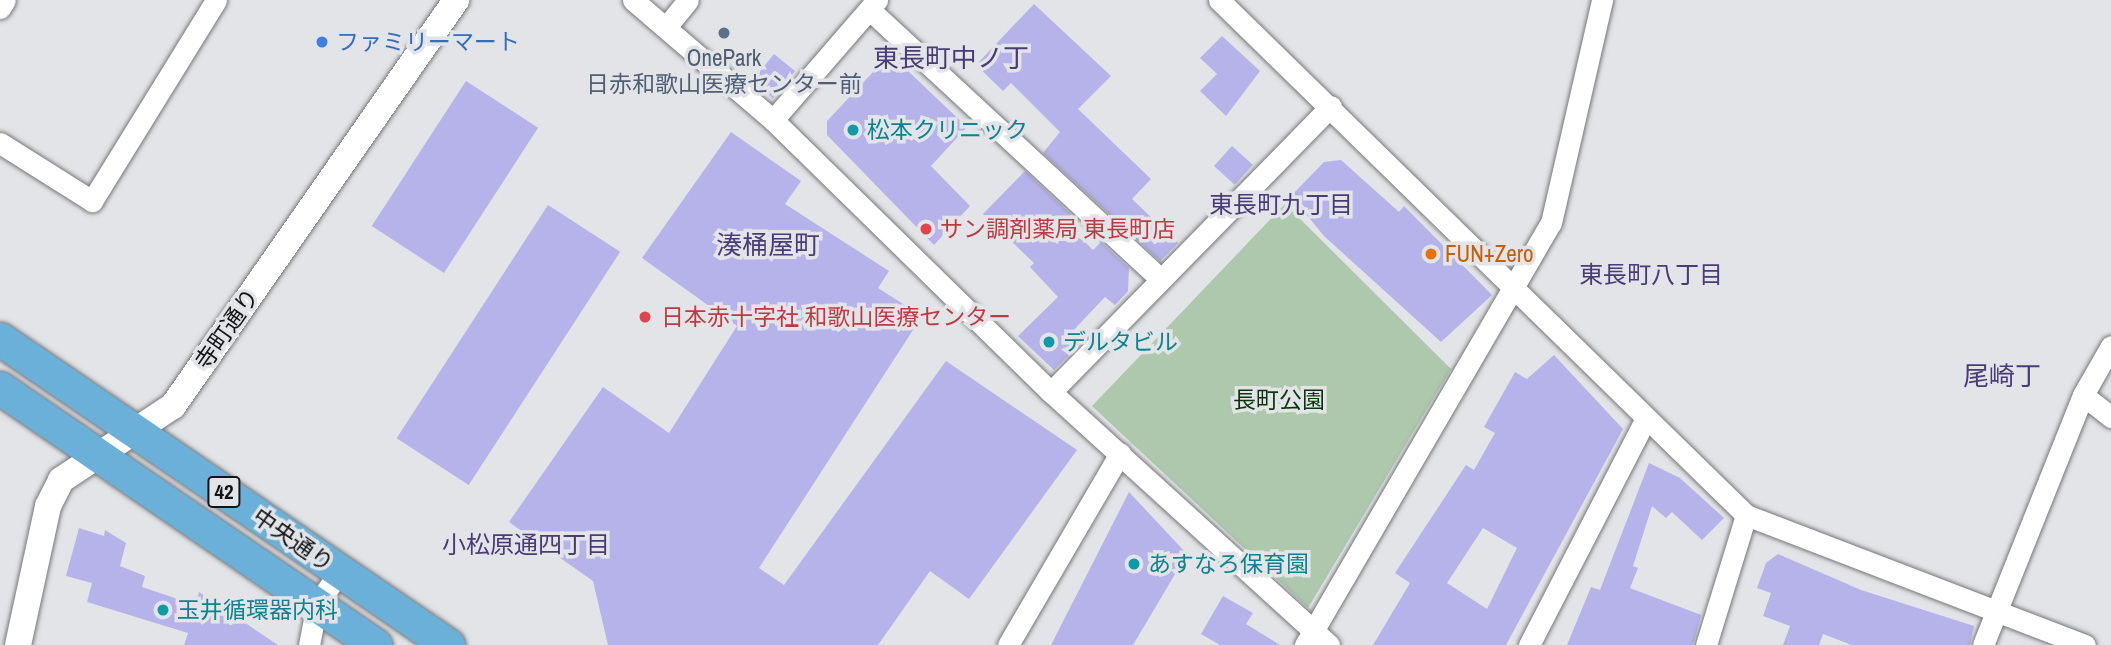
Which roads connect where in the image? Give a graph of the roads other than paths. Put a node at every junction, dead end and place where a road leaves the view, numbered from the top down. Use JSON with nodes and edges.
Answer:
{"nodes":[{"id":1,"x":5,"y":0,"type":"edge"},
{"id":2,"x":216,"y":0,"type":"edge"},
{"id":3,"x":456,"y":0,"type":"edge"},
{"id":4,"x":633,"y":0,"type":"edge"},
{"id":5,"x":688,"y":0,"type":"edge"},
{"id":6,"x":1219,"y":0,"type":"edge"},
{"id":7,"x":1602,"y":0,"type":"edge"},
{"id":8,"x":873,"y":5,"type":"edge"},
{"id":9,"x":0,"y":8,"type":"edge"},
{"id":10,"x":667,"y":26,"type":"junction"},
{"id":11,"x":1331,"y":106,"type":"junction"},
{"id":12,"x":773,"y":120,"type":"junction"},
{"id":13,"x":0,"y":143,"type":"edge"},
{"id":14,"x":1158,"y":277,"type":"junction"},
{"id":15,"x":1510,"y":289,"type":"junction"},
{"id":16,"x":0,"y":340,"type":"edge"},
{"id":17,"x":2111,"y":346,"type":"edge"},
{"id":18,"x":0,"y":388,"type":"edge"},
{"id":19,"x":1051,"y":391,"type":"junction"},
{"id":20,"x":2083,"y":395,"type":"junction"},
{"id":21,"x":2111,"y":417,"type":"edge"},
{"id":22,"x":1645,"y":420,"type":"junction"},
{"id":23,"x":140,"y":434,"type":"junction"},
{"id":24,"x":1120,"y":453,"type":"junction"},
{"id":25,"x":102,"y":457,"type":"junction"},
{"id":26,"x":1746,"y":515,"type":"junction"},
{"id":27,"x":339,"y":572,"type":"junction"},
{"id":28,"x":317,"y":604,"type":"junction"},
{"id":29,"x":1996,"y":608,"type":"junction"},
{"id":30,"x":1315,"y":641,"type":"edge"},
{"id":31,"x":18,"y":645,"type":"edge"},
{"id":32,"x":309,"y":645,"type":"edge"},
{"id":33,"x":376,"y":645,"type":"edge"},
{"id":34,"x":448,"y":645,"type":"edge"},
{"id":35,"x":1008,"y":645,"type":"edge"},
{"id":36,"x":1530,"y":645,"type":"edge"},
{"id":37,"x":1706,"y":645,"type":"edge"},
{"id":38,"x":1983,"y":645,"type":"edge"},
{"id":39,"x":2085,"y":645,"type":"edge"}],
"edges":[{"from":1,"to":9,"type":"street"},
{"from":2,"to":13,"type":"street"},
{"from":3,"to":23,"type":"street","name":"寺町通り"},
{"from":4,"to":10,"type":"street"},
{"from":5,"to":10,"type":"street"},
{"from":6,"to":11,"type":"street"},
{"from":7,"to":15,"type":"street"},
{"from":8,"to":12,"type":"street"},
{"from":8,"to":14,"type":"street"},
{"from":10,"to":12,"type":"street"},
{"from":11,"to":14,"type":"street"},
{"from":11,"to":15,"type":"street"},
{"from":12,"to":19,"type":"street"},
{"from":14,"to":19,"type":"street"},
{"from":15,"to":22,"type":"street"},
{"from":15,"to":30,"type":"street"},
{"from":16,"to":23,"type":"highway","name":"中央通り","number":"42"},
{"from":17,"to":20,"type":"street"},
{"from":18,"to":25,"type":"highway","name":"中央通り","number":"42"},
{"from":19,"to":24,"type":"street"},
{"from":20,"to":21,"type":"street"},
{"from":20,"to":29,"type":"street"},
{"from":22,"to":26,"type":"street"},
{"from":22,"to":36,"type":"street"},
{"from":23,"to":25,"type":"street","name":"寺町通り"},
{"from":23,"to":27,"type":"highway","name":"中央通り","number":"42"},
{"from":24,"to":30,"type":"street"},
{"from":24,"to":35,"type":"street"},
{"from":25,"to":28,"type":"highway","name":"中央通り","number":"42"},
{"from":25,"to":31,"type":"street","name":"寺町通り"},
{"from":26,"to":29,"type":"street"},
{"from":26,"to":37,"type":"street"},
{"from":27,"to":28,"type":"street"},
{"from":27,"to":34,"type":"highway","name":"中央通り","number":"42"},
{"from":28,"to":32,"type":"street"},
{"from":28,"to":33,"type":"highway","name":"中央通り","number":"42"},
{"from":29,"to":38,"type":"street"},
{"from":29,"to":39,"type":"street"}]}
